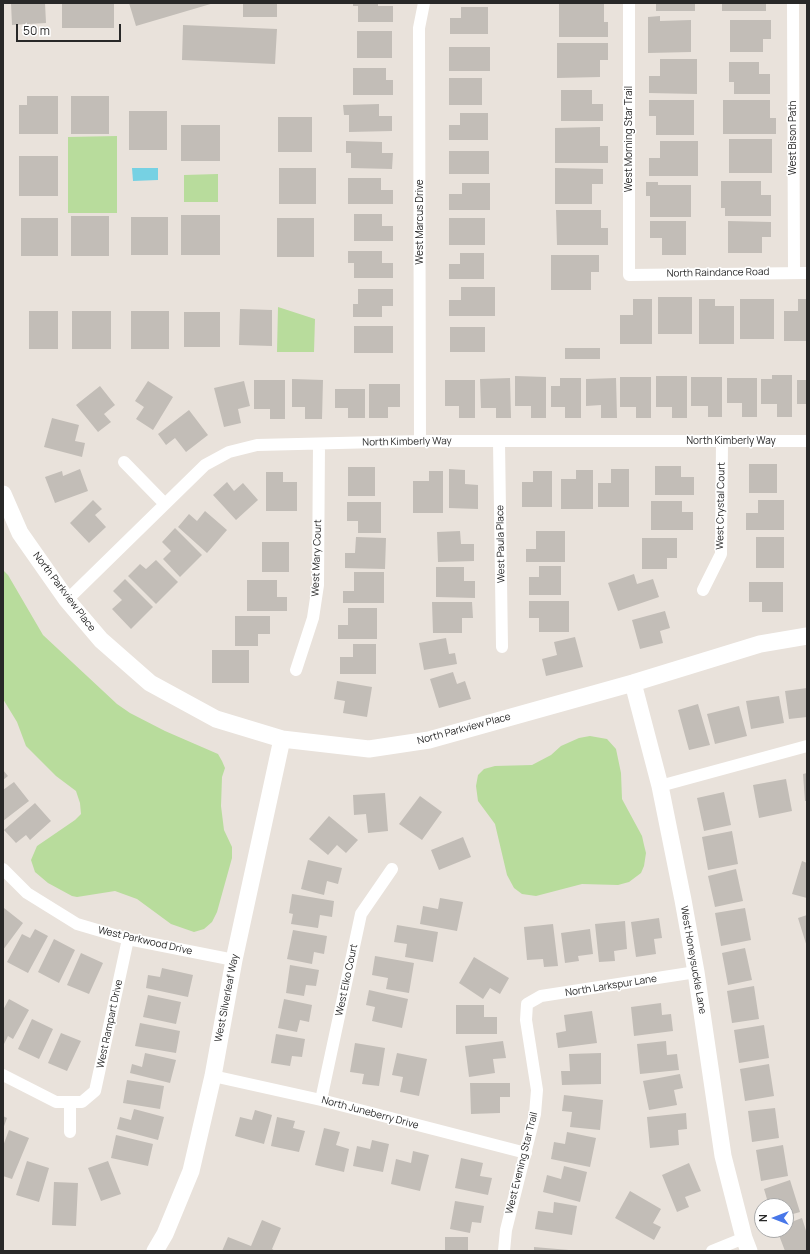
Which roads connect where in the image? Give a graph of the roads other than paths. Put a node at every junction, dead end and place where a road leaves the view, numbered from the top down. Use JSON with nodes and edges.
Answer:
{"nodes":[{"id":1,"x":424,"y":3,"type":"edge"},
{"id":2,"x":629,"y":3,"type":"edge"},
{"id":3,"x":793,"y":3,"type":"edge"},
{"id":4,"x":794,"y":272,"type":"junction"},
{"id":5,"x":807,"y":273,"type":"edge"},
{"id":6,"x":629,"y":274,"type":"joint"},
{"id":7,"x":420,"y":441,"type":"junction"},
{"id":8,"x":807,"y":441,"type":"edge"},
{"id":9,"x":499,"y":442,"type":"junction"},
{"id":10,"x":722,"y":442,"type":"junction"},
{"id":11,"x":319,"y":444,"type":"junction"},
{"id":12,"x":124,"y":462,"type":"dead end"},
{"id":13,"x":3,"y":494,"type":"edge"},
{"id":14,"x":164,"y":503,"type":"junction"},
{"id":15,"x":703,"y":590,"type":"dead end"},
{"id":16,"x":67,"y":600,"type":"junction"},
{"id":17,"x":807,"y":636,"type":"edge"},
{"id":18,"x":502,"y":647,"type":"dead end"},
{"id":19,"x":296,"y":670,"type":"dead end"},
{"id":20,"x":633,"y":683,"type":"junction"},
{"id":21,"x":282,"y":739,"type":"junction"},
{"id":22,"x":807,"y":746,"type":"edge"},
{"id":23,"x":660,"y":786,"type":"junction"},
{"id":24,"x":3,"y":869,"type":"edge"},
{"id":25,"x":392,"y":869,"type":"dead end"},
{"id":26,"x":128,"y":939,"type":"junction"},
{"id":27,"x":234,"y":960,"type":"junction"},
{"id":28,"x":696,"y":972,"type":"junction"},
{"id":29,"x":527,"y":1004,"type":"joint"},
{"id":30,"x":3,"y":1075,"type":"edge"},
{"id":31,"x":213,"y":1076,"type":"junction"},
{"id":32,"x":321,"y":1100,"type":"junction"},
{"id":33,"x":70,"y":1102,"type":"junction"},
{"id":34,"x":70,"y":1132,"type":"dead end"},
{"id":35,"x":526,"y":1153,"type":"junction"},
{"id":36,"x":747,"y":1245,"type":"edge"},
{"id":37,"x":155,"y":1251,"type":"edge"},
{"id":38,"x":504,"y":1251,"type":"edge"},
{"id":39,"x":712,"y":1251,"type":"edge"}],
"edges":[{"from":1,"to":7,"type":"street","name":"West Marcus Drive"},
{"from":2,"to":6,"type":"street","name":"West Morning Star Trail"},
{"from":3,"to":4,"type":"street","name":"West Bison Path"},
{"from":4,"to":5,"type":"street","name":"North Raindance Road"},
{"from":4,"to":6,"type":"street","name":"North Raindance Road"},
{"from":7,"to":9,"type":"street","name":"North Kimberly Way"},
{"from":7,"to":11,"type":"street","name":"North Kimberly Way"},
{"from":8,"to":10,"type":"street","name":"North Kimberly Way"},
{"from":9,"to":10,"type":"street","name":"North Kimberly Way"},
{"from":9,"to":18,"type":"street","name":"West Paula Place"},
{"from":10,"to":15,"type":"street","name":"West Crystal Court"},
{"from":11,"to":14,"type":"street","name":"North Kimberly Way"},
{"from":11,"to":19,"type":"street","name":"West Mary Court"},
{"from":12,"to":14,"type":"street"},
{"from":13,"to":16,"type":"street","name":"North Parkview Place"},
{"from":14,"to":16,"type":"street","name":"North Kimberly Way"},
{"from":16,"to":21,"type":"street","name":"North Parkview Place"},
{"from":17,"to":20,"type":"street","name":"North Parkview Place"},
{"from":20,"to":21,"type":"street","name":"North Parkview Place"},
{"from":20,"to":23,"type":"street","name":"West Honeysuckle Lane"},
{"from":21,"to":27,"type":"street","name":"West Silverleaf Way"},
{"from":22,"to":23,"type":"street"},
{"from":23,"to":28,"type":"street","name":"West Honeysuckle Lane"},
{"from":24,"to":26,"type":"street","name":"West Parkwood Drive"},
{"from":25,"to":32,"type":"street","name":"West Elko Court"},
{"from":26,"to":27,"type":"street","name":"West Parkwood Drive"},
{"from":26,"to":33,"type":"street","name":"West Rampart Drive"},
{"from":27,"to":31,"type":"street","name":"West Silverleaf Way"},
{"from":28,"to":29,"type":"street","name":"North Larkspur Lane"},
{"from":28,"to":36,"type":"street","name":"West Honeysuckle Lane"},
{"from":29,"to":35,"type":"street","name":"West Evening Star Trail"},
{"from":30,"to":33,"type":"street"},
{"from":31,"to":32,"type":"street","name":"North Juneberry Drive"},
{"from":31,"to":37,"type":"street","name":"West Silverleaf Way"},
{"from":32,"to":35,"type":"street","name":"North Juneberry Drive"},
{"from":33,"to":34,"type":"street"},
{"from":35,"to":38,"type":"street","name":"West Evening Star Trail"},
{"from":36,"to":39,"type":"street","name":"West Honeysuckle Lane"}]}
